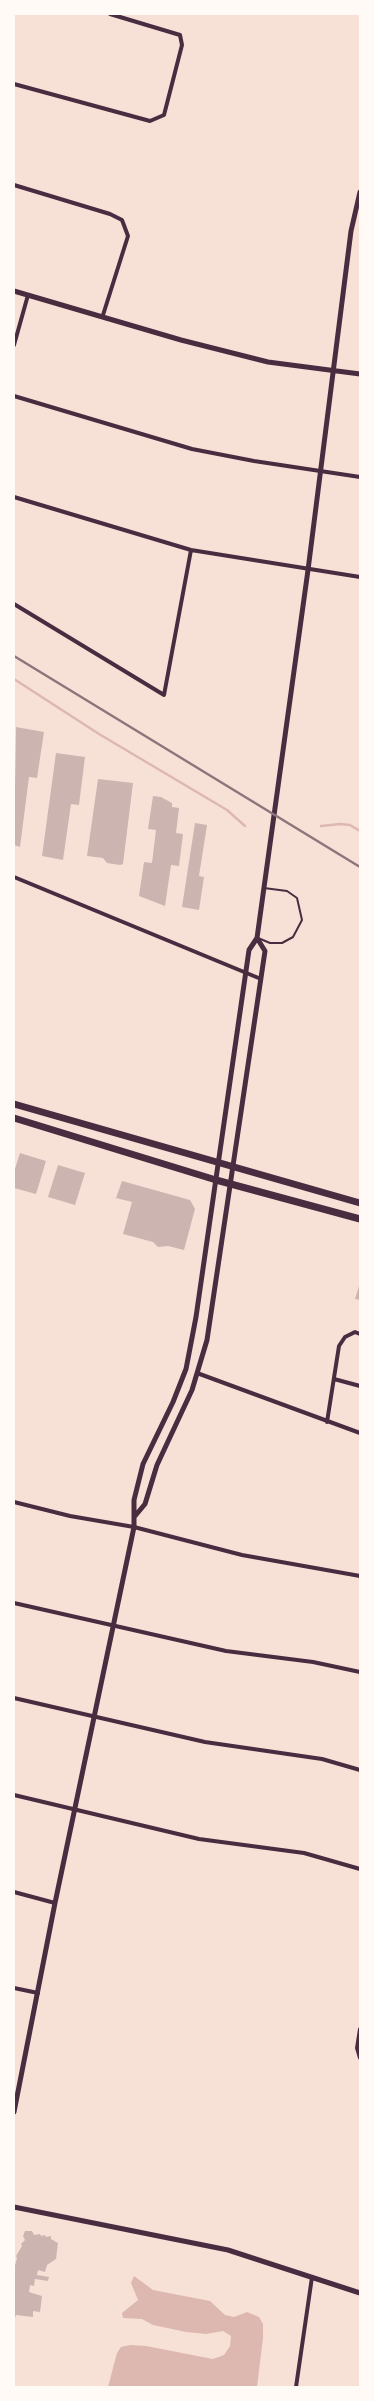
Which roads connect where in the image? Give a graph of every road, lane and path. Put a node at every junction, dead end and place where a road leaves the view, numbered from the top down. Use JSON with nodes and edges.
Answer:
{"nodes":[{"id":1,"x":110,"y":14,"type":"edge"},
{"id":2,"x":14,"y":84,"type":"edge"},
{"id":3,"x":14,"y":185,"type":"edge"},
{"id":4,"x":360,"y":192,"type":"edge"},
{"id":5,"x":14,"y":291,"type":"edge"},
{"id":6,"x":28,"y":295,"type":"junction"},
{"id":7,"x":103,"y":315,"type":"junction"},
{"id":8,"x":14,"y":345,"type":"edge"},
{"id":9,"x":334,"y":370,"type":"junction"},
{"id":10,"x":360,"y":374,"type":"edge"},
{"id":11,"x":14,"y":396,"type":"edge"},
{"id":12,"x":321,"y":471,"type":"junction"},
{"id":13,"x":360,"y":477,"type":"edge"},
{"id":14,"x":14,"y":497,"type":"edge"},
{"id":15,"x":191,"y":550,"type":"junction"},
{"id":16,"x":308,"y":570,"type":"junction"},
{"id":17,"x":360,"y":577,"type":"edge"},
{"id":18,"x":14,"y":604,"type":"edge"},
{"id":19,"x":14,"y":877,"type":"edge"},
{"id":20,"x":264,"y":888,"type":"junction"},
{"id":21,"x":257,"y":938,"type":"junction"},
{"id":22,"x":246,"y":972,"type":"junction"},
{"id":23,"x":261,"y":979,"type":"junction"},
{"id":24,"x":14,"y":1104,"type":"edge"},
{"id":25,"x":14,"y":1118,"type":"edge"},
{"id":26,"x":219,"y":1162,"type":"junction"},
{"id":27,"x":232,"y":1166,"type":"junction"},
{"id":28,"x":216,"y":1180,"type":"junction"},
{"id":29,"x":229,"y":1182,"type":"junction"},
{"id":30,"x":360,"y":1203,"type":"edge"},
{"id":31,"x":360,"y":1219,"type":"edge"},
{"id":32,"x":360,"y":1334,"type":"edge"},
{"id":33,"x":197,"y":1373,"type":"junction"},
{"id":34,"x":334,"y":1379,"type":"junction"},
{"id":35,"x":360,"y":1386,"type":"edge"},
{"id":36,"x":327,"y":1422,"type":"junction"},
{"id":37,"x":360,"y":1433,"type":"edge"},
{"id":38,"x":14,"y":1502,"type":"edge"},
{"id":39,"x":135,"y":1516,"type":"junction"},
{"id":40,"x":134,"y":1527,"type":"junction"},
{"id":41,"x":360,"y":1576,"type":"edge"},
{"id":42,"x":14,"y":1603,"type":"edge"},
{"id":43,"x":114,"y":1626,"type":"junction"},
{"id":44,"x":360,"y":1672,"type":"edge"},
{"id":45,"x":14,"y":1698,"type":"edge"},
{"id":46,"x":95,"y":1718,"type":"junction"},
{"id":47,"x":360,"y":1770,"type":"edge"},
{"id":48,"x":14,"y":1795,"type":"edge"},
{"id":49,"x":75,"y":1808,"type":"junction"},
{"id":50,"x":360,"y":1869,"type":"edge"},
{"id":51,"x":14,"y":1892,"type":"edge"},
{"id":52,"x":55,"y":1903,"type":"junction"},
{"id":53,"x":14,"y":1988,"type":"edge"},
{"id":54,"x":38,"y":1993,"type":"junction"},
{"id":55,"x":360,"y":2029,"type":"edge"},
{"id":56,"x":360,"y":2058,"type":"edge"},
{"id":57,"x":17,"y":2085,"type":"edge"},
{"id":58,"x":14,"y":2112,"type":"edge"},
{"id":59,"x":14,"y":2207,"type":"edge"},
{"id":60,"x":312,"y":2277,"type":"junction"},
{"id":61,"x":360,"y":2293,"type":"edge"},
{"id":62,"x":296,"y":2387,"type":"edge"}],
"edges":[{"from":1,"to":2,"type":"street"},
{"from":3,"to":7,"type":"street"},
{"from":4,"to":9,"type":"street"},
{"from":5,"to":6,"type":"street"},
{"from":6,"to":7,"type":"street"},
{"from":6,"to":8,"type":"street"},
{"from":7,"to":9,"type":"street"},
{"from":9,"to":10,"type":"street"},
{"from":9,"to":12,"type":"street"},
{"from":11,"to":12,"type":"street"},
{"from":12,"to":13,"type":"street"},
{"from":12,"to":16,"type":"street"},
{"from":14,"to":15,"type":"street"},
{"from":15,"to":16,"type":"street"},
{"from":15,"to":18,"type":"street"},
{"from":16,"to":17,"type":"street"},
{"from":16,"to":20,"type":"street"},
{"from":19,"to":22,"type":"street"},
{"from":20,"to":21,"type":"street"},
{"from":20,"to":21,"type":"lane"},
{"from":21,"to":22,"type":"street"},
{"from":21,"to":23,"type":"street"},
{"from":22,"to":23,"type":"street"},
{"from":22,"to":26,"type":"street"},
{"from":23,"to":27,"type":"street"},
{"from":24,"to":26,"type":"main road"},
{"from":25,"to":28,"type":"main road"},
{"from":26,"to":27,"type":"main road"},
{"from":26,"to":28,"type":"street"},
{"from":27,"to":29,"type":"street"},
{"from":27,"to":30,"type":"main road"},
{"from":28,"to":29,"type":"main road"},
{"from":28,"to":39,"type":"street"},
{"from":29,"to":31,"type":"main road"},
{"from":29,"to":33,"type":"street"},
{"from":32,"to":34,"type":"street"},
{"from":33,"to":36,"type":"street"},
{"from":33,"to":39,"type":"street"},
{"from":34,"to":35,"type":"street"},
{"from":34,"to":36,"type":"street"},
{"from":36,"to":37,"type":"street"},
{"from":38,"to":40,"type":"street"},
{"from":39,"to":40,"type":"street"},
{"from":40,"to":41,"type":"street"},
{"from":40,"to":43,"type":"street"},
{"from":42,"to":43,"type":"street"},
{"from":43,"to":44,"type":"street"},
{"from":43,"to":46,"type":"street"},
{"from":45,"to":46,"type":"street"},
{"from":46,"to":47,"type":"street"},
{"from":46,"to":49,"type":"street"},
{"from":48,"to":49,"type":"street"},
{"from":49,"to":50,"type":"street"},
{"from":49,"to":52,"type":"street"},
{"from":51,"to":52,"type":"street"},
{"from":52,"to":54,"type":"street"},
{"from":53,"to":54,"type":"street"},
{"from":54,"to":57,"type":"street"},
{"from":55,"to":56,"type":"street"},
{"from":57,"to":58,"type":"street"},
{"from":59,"to":60,"type":"street"},
{"from":60,"to":61,"type":"street"},
{"from":60,"to":62,"type":"street"}]}
